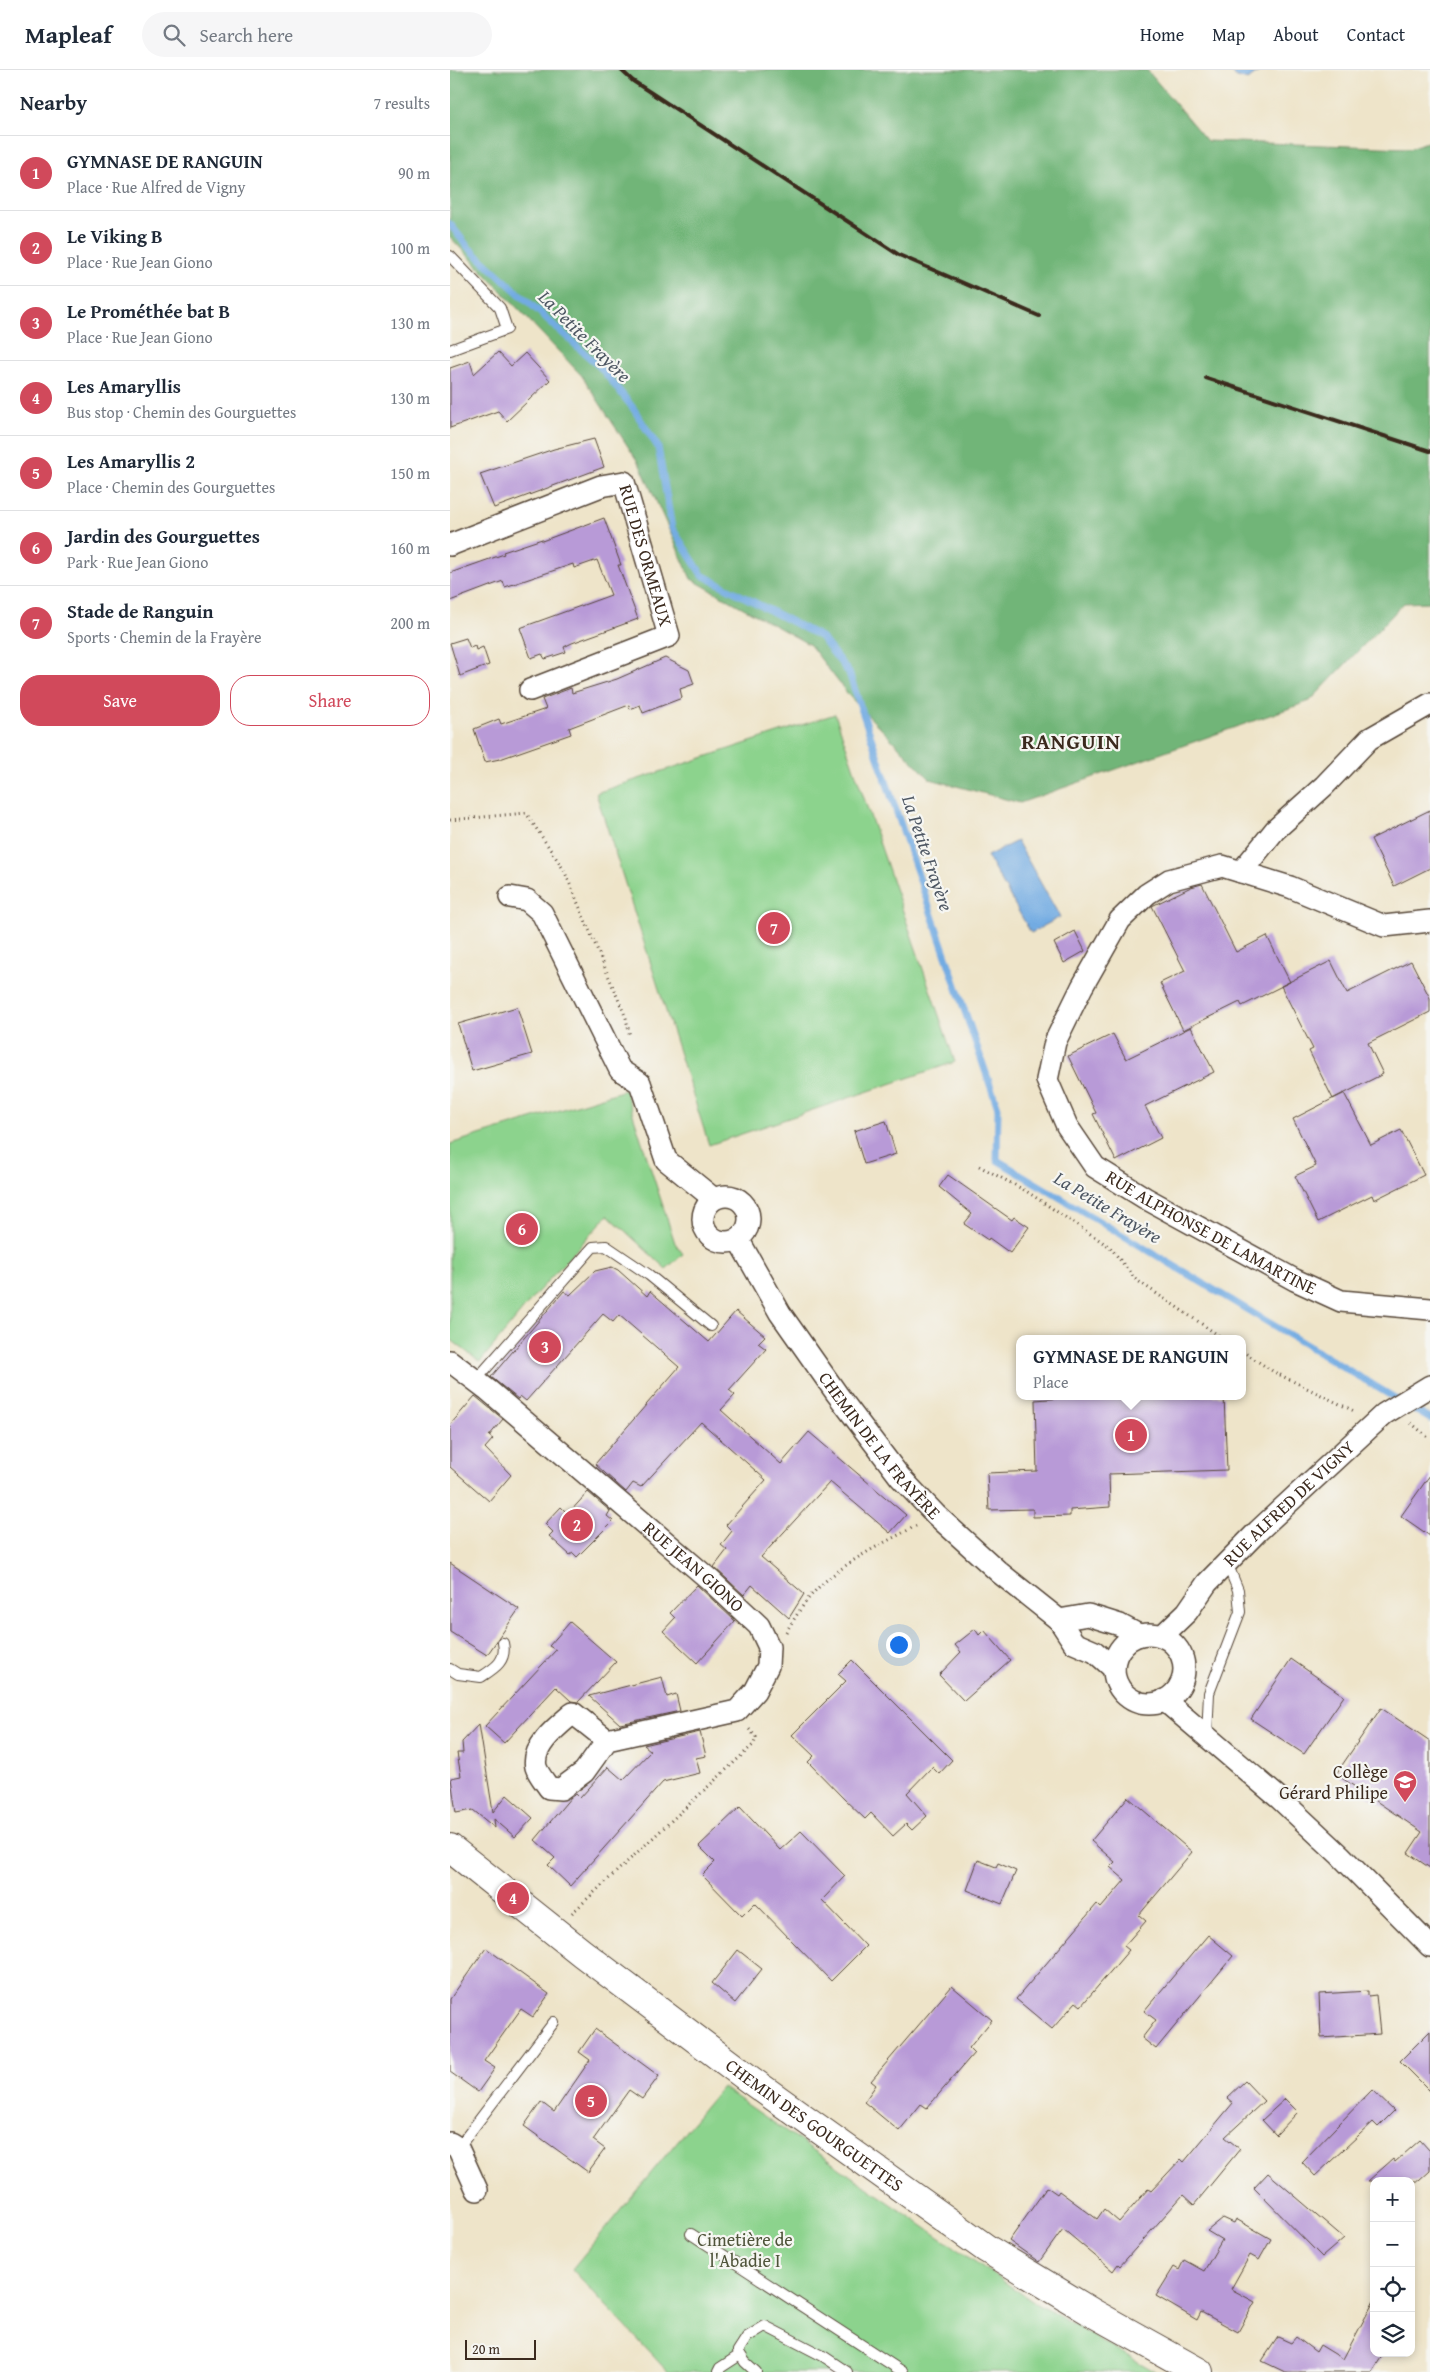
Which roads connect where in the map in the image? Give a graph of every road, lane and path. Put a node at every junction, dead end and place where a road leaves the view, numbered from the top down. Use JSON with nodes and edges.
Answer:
{"nodes":[{"id":1,"x":450,"y":256,"type":"edge"},
{"id":2,"x":450,"y":350,"type":"edge"},
{"id":3,"x":450,"y":545,"type":"edge"},
{"id":4,"x":530,"y":690,"type":"dead end"},
{"id":5,"x":1430,"y":704,"type":"edge"},
{"id":6,"x":1241,"y":872,"type":"junction"},
{"id":7,"x":510,"y":897,"type":"dead end"},
{"id":8,"x":1430,"y":921,"type":"edge"},
{"id":9,"x":979,"y":1166,"type":"dead end"},
{"id":10,"x":714,"y":1199,"type":"junction"},
{"id":11,"x":738,"y":1239,"type":"junction"},
{"id":12,"x":1430,"y":1309,"type":"edge"},
{"id":13,"x":711,"y":1326,"type":"dead end"},
{"id":14,"x":1218,"y":1335,"type":"edge"},
{"id":15,"x":1246,"y":1354,"type":"edge"},
{"id":16,"x":450,"y":1361,"type":"edge"},
{"id":17,"x":476,"y":1380,"type":"junction"},
{"id":18,"x":1428,"y":1388,"type":"edge"},
{"id":19,"x":1384,"y":1414,"type":"junction"},
{"id":20,"x":1430,"y":1438,"type":"edge"},
{"id":21,"x":936,"y":1515,"type":"junction"},
{"id":22,"x":1227,"y":1563,"type":"junction"},
{"id":23,"x":1059,"y":1620,"type":"junction"},
{"id":24,"x":1139,"y":1636,"type":"junction"},
{"id":25,"x":1162,"y":1636,"type":"junction"},
{"id":26,"x":503,"y":1642,"type":"dead end"},
{"id":27,"x":769,"y":1647,"type":"junction"},
{"id":28,"x":450,"y":1669,"type":"edge"},
{"id":29,"x":1114,"y":1670,"type":"junction"},
{"id":30,"x":1164,"y":1700,"type":"junction"},
{"id":31,"x":756,"y":1737,"type":"dead end"},
{"id":32,"x":1207,"y":1737,"type":"junction"},
{"id":33,"x":607,"y":1740,"type":"dead end"},
{"id":34,"x":450,"y":1848,"type":"edge"},
{"id":35,"x":556,"y":1933,"type":"junction"},
{"id":36,"x":1430,"y":1946,"type":"edge"},
{"id":37,"x":554,"y":2022,"type":"dead end"},
{"id":38,"x":454,"y":2146,"type":"edge"},
{"id":39,"x":477,"y":2190,"type":"dead end"},
{"id":40,"x":691,"y":2234,"type":"dead end"},
{"id":41,"x":740,"y":2355,"type":"junction"},
{"id":42,"x":718,"y":2372,"type":"edge"},
{"id":43,"x":756,"y":2372,"type":"edge"},
{"id":44,"x":846,"y":2372,"type":"edge"},
{"id":45,"x":903,"y":2372,"type":"edge"},
{"id":46,"x":1198,"y":2372,"type":"edge"}],
"edges":[{"from":1,"to":2,"type":"lane"},
{"from":3,"to":4,"type":"street","name":"RUE DES ORMEAUX"},
{"from":5,"to":6,"type":"street"},
{"from":6,"to":8,"type":"street","name":"RUE ALPHONSE DE LAMARTINE"},
{"from":6,"to":12,"type":"street","name":"RUE ALPHONSE DE LAMARTINE"},
{"from":7,"to":10,"type":"street"},
{"from":9,"to":14,"type":"path"},
{"from":10,"to":11,"type":"street"},
{"from":10,"to":11,"type":"street"},
{"from":11,"to":21,"type":"street","name":"CHEMIN DE LA FRAYÈRE"},
{"from":13,"to":17,"type":"lane"},
{"from":15,"to":19,"type":"path"},
{"from":16,"to":17,"type":"street","name":"RUE JEAN GIONO"},
{"from":17,"to":27,"type":"street","name":"RUE JEAN GIONO"},
{"from":18,"to":19,"type":"street","name":"RUE ALFRED DE VIGNY"},
{"from":19,"to":20,"type":"path"},
{"from":19,"to":22,"type":"street","name":"RUE ALFRED DE VIGNY"},
{"from":21,"to":23,"type":"street","name":"CHEMIN DE LA FRAYÈRE"},
{"from":21,"to":27,"type":"path"},
{"from":22,"to":25,"type":"street","name":"RUE ALFRED DE VIGNY"},
{"from":22,"to":32,"type":"lane"},
{"from":23,"to":24,"type":"street"},
{"from":23,"to":29,"type":"street","name":"CHEMIN DE LA FRAYÈRE"},
{"from":24,"to":25,"type":"street"},
{"from":24,"to":29,"type":"street"},
{"from":25,"to":30,"type":"street"},
{"from":26,"to":28,"type":"lane"},
{"from":27,"to":33,"type":"street"},
{"from":29,"to":30,"type":"street"},
{"from":30,"to":32,"type":"street"},
{"from":31,"to":35,"type":"path"},
{"from":32,"to":36,"type":"street"},
{"from":34,"to":35,"type":"main road","name":"CHEMIN DES GOURGUETTES"},
{"from":35,"to":46,"type":"main road","name":"CHEMIN DES GOURGUETTES"},
{"from":37,"to":38,"type":"lane"},
{"from":38,"to":39,"type":"street"},
{"from":40,"to":45,"type":"lane"},
{"from":41,"to":42,"type":"lane"},
{"from":41,"to":43,"type":"lane"},
{"from":41,"to":44,"type":"lane"}]}
